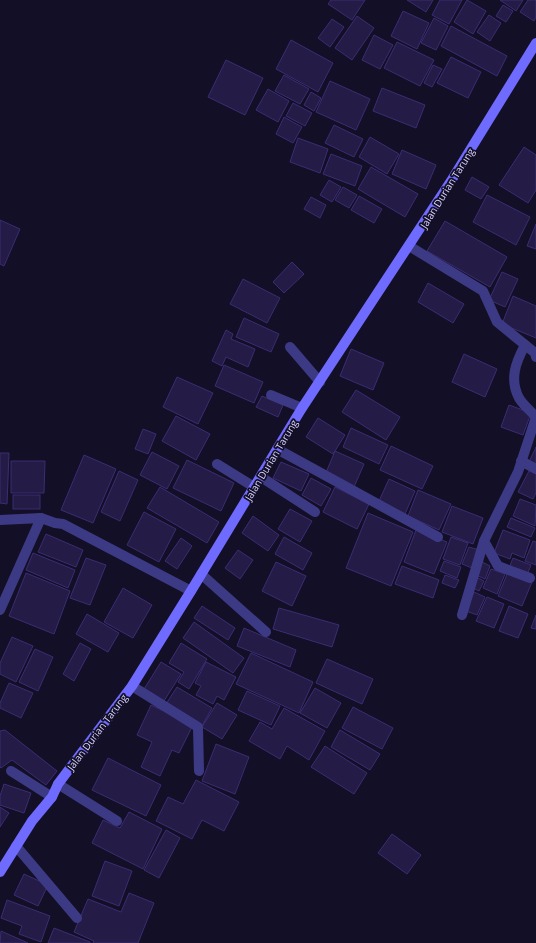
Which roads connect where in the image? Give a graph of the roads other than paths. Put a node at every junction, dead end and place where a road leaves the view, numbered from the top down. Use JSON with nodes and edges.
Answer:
{"nodes":[{"id":1,"x":536,"y":43,"type":"edge"},
{"id":2,"x":409,"y":246,"type":"junction"},
{"id":3,"x":525,"y":345,"type":"junction"},
{"id":4,"x":290,"y":347,"type":"dead end"},
{"id":5,"x":536,"y":357,"type":"edge"},
{"id":6,"x":320,"y":382,"type":"junction"},
{"id":7,"x":271,"y":395,"type":"dead end"},
{"id":8,"x":302,"y":408,"type":"junction"},
{"id":9,"x":536,"y":417,"type":"edge"},
{"id":10,"x":277,"y":449,"type":"junction"},
{"id":11,"x":522,"y":461,"type":"junction"},
{"id":12,"x":217,"y":464,"type":"dead end"},
{"id":13,"x":536,"y":468,"type":"edge"},
{"id":14,"x":261,"y":477,"type":"junction"},
{"id":15,"x":254,"y":488,"type":"junction"},
{"id":16,"x":315,"y":512,"type":"dead end"},
{"id":17,"x":41,"y":518,"type":"junction"},
{"id":18,"x":0,"y":520,"type":"edge"},
{"id":19,"x":438,"y":537,"type":"dead end"},
{"id":20,"x":484,"y":541,"type":"junction"},
{"id":21,"x":202,"y":574,"type":"junction"},
{"id":22,"x":530,"y":578,"type":"dead end"},
{"id":23,"x":191,"y":591,"type":"junction"},
{"id":24,"x":0,"y":610,"type":"edge"},
{"id":25,"x":462,"y":615,"type":"dead end"},
{"id":26,"x":266,"y":632,"type":"dead end"},
{"id":27,"x":132,"y":686,"type":"junction"},
{"id":28,"x":12,"y":771,"type":"dead end"},
{"id":29,"x":199,"y":771,"type":"dead end"},
{"id":30,"x":58,"y":784,"type":"junction"},
{"id":31,"x":52,"y":797,"type":"junction"},
{"id":32,"x":118,"y":821,"type":"dead end"},
{"id":33,"x":16,"y":846,"type":"junction"},
{"id":34,"x":0,"y":872,"type":"edge"},
{"id":35,"x":77,"y":918,"type":"dead end"}],
"edges":[{"from":1,"to":2,"type":"street","name":"Jalan Durian Tarung"},
{"from":2,"to":3,"type":"street"},
{"from":2,"to":6,"type":"street","name":"Jalan Durian Tarung"},
{"from":3,"to":5,"type":"street"},
{"from":3,"to":9,"type":"street"},
{"from":4,"to":6,"type":"street"},
{"from":6,"to":8,"type":"street","name":"Jalan Durian Tarung"},
{"from":7,"to":8,"type":"street"},
{"from":8,"to":10,"type":"street","name":"Jalan Durian Tarung"},
{"from":9,"to":11,"type":"street"},
{"from":10,"to":14,"type":"street","name":"Jalan Durian Tarung"},
{"from":10,"to":19,"type":"street"},
{"from":11,"to":13,"type":"street"},
{"from":11,"to":20,"type":"street"},
{"from":12,"to":15,"type":"street"},
{"from":14,"to":15,"type":"street","name":"Jalan Durian Tarung"},
{"from":14,"to":16,"type":"street"},
{"from":15,"to":21,"type":"street","name":"Jalan Durian Tarung"},
{"from":17,"to":18,"type":"street"},
{"from":17,"to":23,"type":"street"},
{"from":17,"to":24,"type":"street"},
{"from":20,"to":22,"type":"street"},
{"from":20,"to":25,"type":"street"},
{"from":21,"to":23,"type":"street","name":"Jalan Durian Tarung"},
{"from":21,"to":26,"type":"street"},
{"from":23,"to":27,"type":"street","name":"Jalan Durian Tarung"},
{"from":27,"to":29,"type":"street"},
{"from":27,"to":30,"type":"street","name":"Jalan Durian Tarung"},
{"from":28,"to":31,"type":"street"},
{"from":30,"to":31,"type":"street","name":"Jalan Durian Tarung"},
{"from":30,"to":32,"type":"street"},
{"from":31,"to":33,"type":"street","name":"Jalan Durian Tarung"},
{"from":33,"to":34,"type":"street","name":"Jalan Durian Tarung"},
{"from":33,"to":35,"type":"street"}]}
